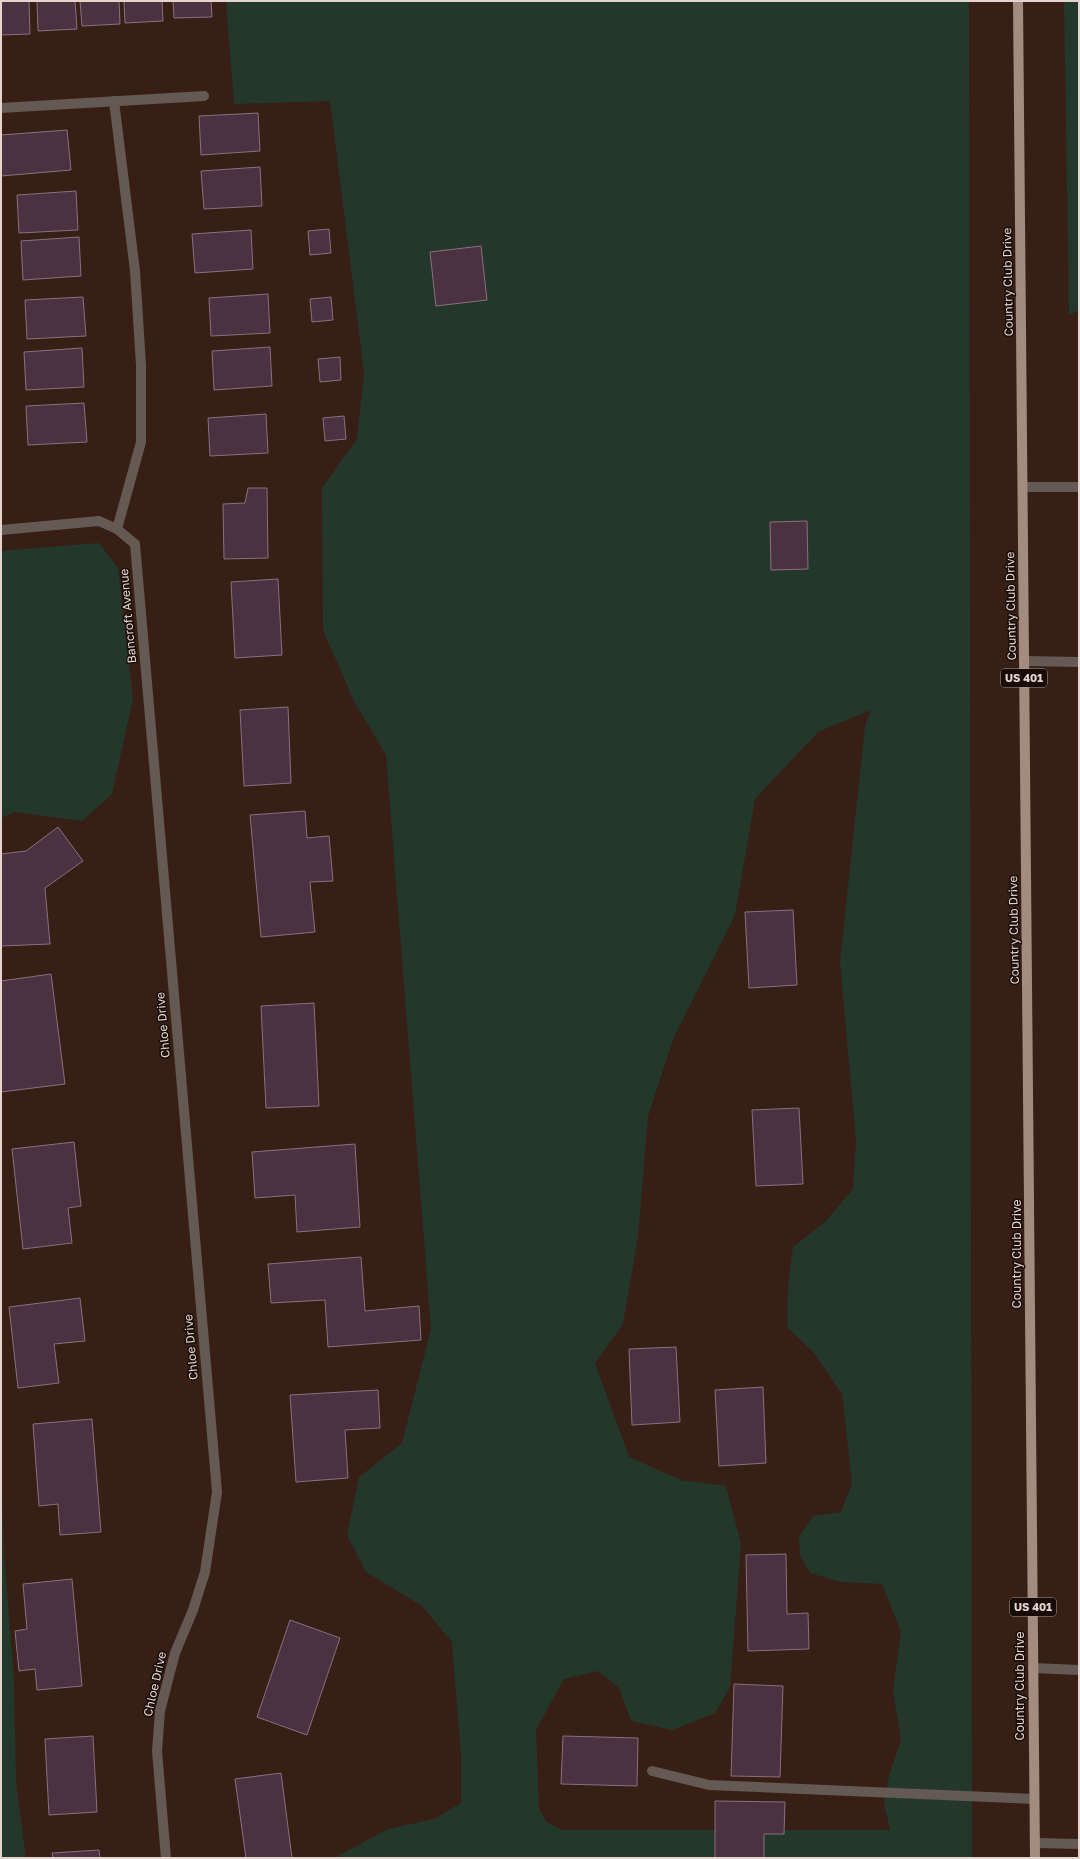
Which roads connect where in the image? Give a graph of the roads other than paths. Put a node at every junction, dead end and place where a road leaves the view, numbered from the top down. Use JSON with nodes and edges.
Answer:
{"nodes":[{"id":1,"x":1018,"y":1,"type":"edge"},
{"id":2,"x":204,"y":96,"type":"dead end"},
{"id":3,"x":114,"y":101,"type":"junction"},
{"id":4,"x":1,"y":108,"type":"edge"},
{"id":5,"x":1022,"y":487,"type":"junction"},
{"id":6,"x":1079,"y":487,"type":"edge"},
{"id":7,"x":116,"y":529,"type":"junction"},
{"id":8,"x":1,"y":530,"type":"edge"},
{"id":9,"x":1024,"y":661,"type":"junction"},
{"id":10,"x":1079,"y":662,"type":"edge"},
{"id":11,"x":158,"y":827,"type":"joint"},
{"id":12,"x":1033,"y":1668,"type":"junction"},
{"id":13,"x":1079,"y":1670,"type":"edge"},
{"id":14,"x":652,"y":1771,"type":"dead end"},
{"id":15,"x":1034,"y":1799,"type":"junction"},
{"id":16,"x":1034,"y":1842,"type":"junction"},
{"id":17,"x":1079,"y":1844,"type":"edge"},
{"id":18,"x":166,"y":1858,"type":"edge"},
{"id":19,"x":1035,"y":1858,"type":"edge"}],
"edges":[{"from":1,"to":5,"type":"main road","name":"Country Club Drive","number":"US 401"},
{"from":2,"to":3,"type":"street"},
{"from":3,"to":4,"type":"street"},
{"from":3,"to":7,"type":"street"},
{"from":5,"to":6,"type":"street"},
{"from":5,"to":9,"type":"main road","name":"Country Club Drive","number":"US 401"},
{"from":7,"to":8,"type":"street","name":"Bancroft Avenue"},
{"from":7,"to":11,"type":"street","name":"Bancroft Avenue"},
{"from":9,"to":10,"type":"street"},
{"from":9,"to":12,"type":"main road","name":"Country Club Drive","number":"US 401"},
{"from":11,"to":18,"type":"street","name":"Chloe Drive"},
{"from":12,"to":13,"type":"street"},
{"from":12,"to":15,"type":"main road","name":"Country Club Drive","number":"US 401"},
{"from":14,"to":15,"type":"street"},
{"from":15,"to":16,"type":"main road","name":"Country Club Drive","number":"US 401"},
{"from":16,"to":17,"type":"street"},
{"from":16,"to":19,"type":"main road","name":"Country Club Drive","number":"US 401"}]}
